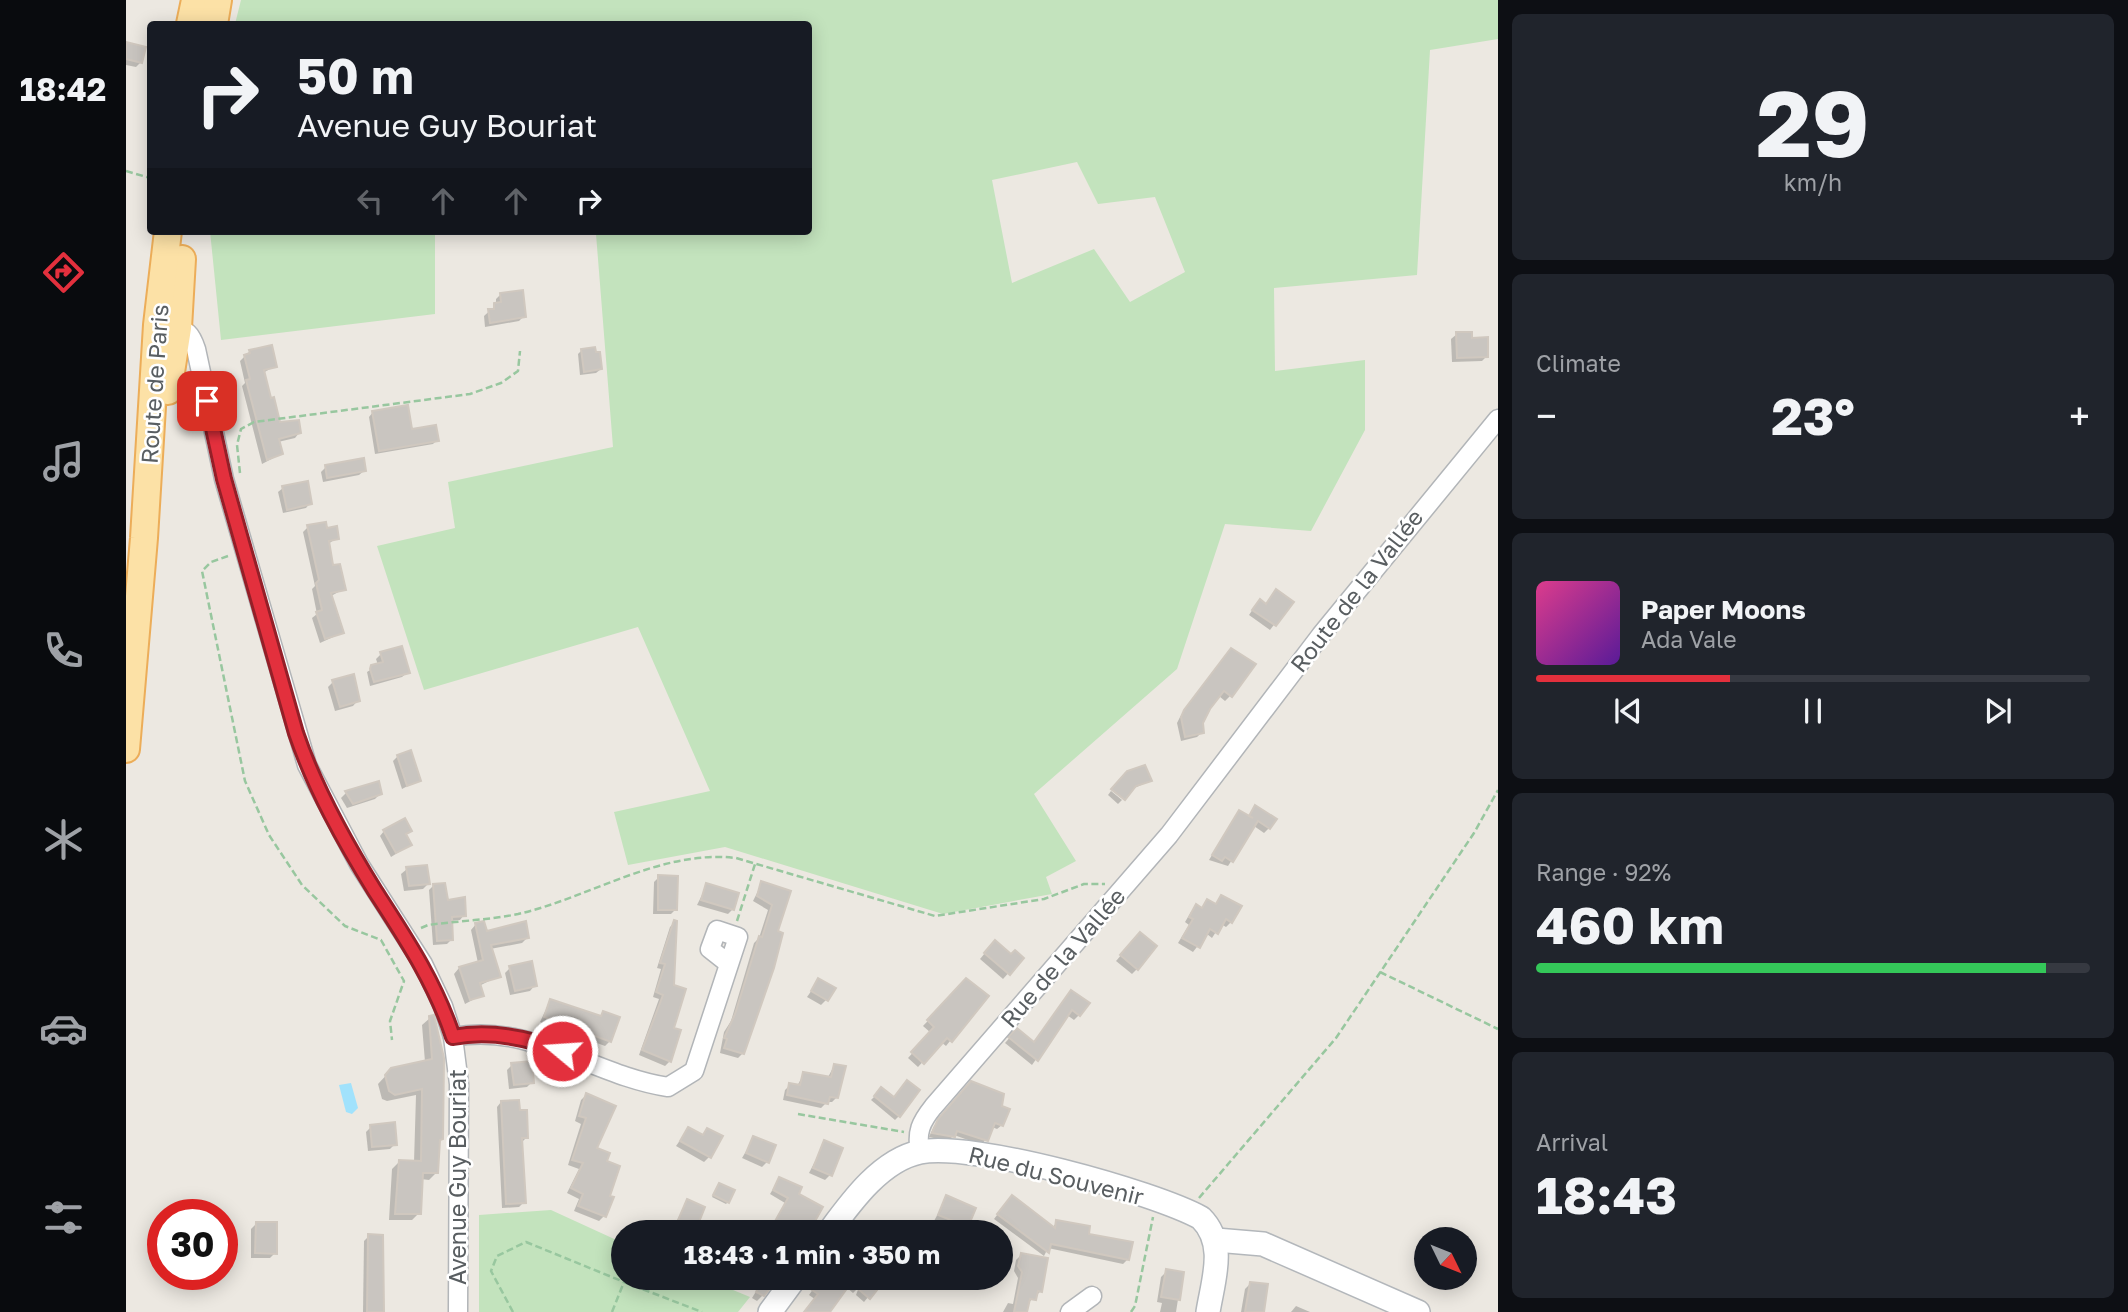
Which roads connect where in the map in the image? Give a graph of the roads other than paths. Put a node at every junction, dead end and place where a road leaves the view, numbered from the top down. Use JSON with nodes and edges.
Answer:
{"nodes":[{"id":1,"x":195,"y":0,"type":"edge"},
{"id":2,"x":218,"y":0,"type":"edge"},
{"id":3,"x":191,"y":21,"type":"edge"},
{"id":4,"x":214,"y":21,"type":"edge"},
{"id":5,"x":167,"y":235,"type":"edge"},
{"id":6,"x":183,"y":235,"type":"edge"},
{"id":7,"x":167,"y":326,"type":"junction"},
{"id":8,"x":1498,"y":419,"type":"edge"},
{"id":9,"x":126,"y":749,"type":"edge"},
{"id":10,"x":1222,"y":769,"type":"joint"},
{"id":11,"x":733,"y":935,"type":"road end"},
{"id":12,"x":453,"y":1037,"type":"junction"},
{"id":13,"x":919,"y":1143,"type":"junction"},
{"id":14,"x":839,"y":1220,"type":"edge"},
{"id":15,"x":1216,"y":1240,"type":"junction"},
{"id":16,"x":787,"y":1290,"type":"edge"},
{"id":17,"x":1092,"y":1296,"type":"dead end"},
{"id":18,"x":458,"y":1312,"type":"edge"},
{"id":19,"x":770,"y":1312,"type":"edge"},
{"id":20,"x":1070,"y":1312,"type":"edge"},
{"id":21,"x":1209,"y":1312,"type":"edge"},
{"id":22,"x":1418,"y":1312,"type":"edge"}],
"edges":[{"from":1,"to":3,"type":"main road"},
{"from":2,"to":4,"type":"main road"},
{"from":5,"to":7,"type":"main road","name":"Route de Paris"},
{"from":6,"to":7,"type":"main road","name":"Route de Paris"},
{"from":7,"to":9,"type":"main road","name":"Route de Paris"},
{"from":7,"to":12,"type":"street","name":"Avenue Guy Bouriat"},
{"from":8,"to":10,"type":"street","name":"Route de la Vallée"},
{"from":10,"to":13,"type":"street","name":"Rue de la Vallée"},
{"from":11,"to":12,"type":"street"},
{"from":12,"to":18,"type":"street","name":"Avenue Guy Bouriat"},
{"from":13,"to":14,"type":"street","name":"Rue du Souvenir"},
{"from":13,"to":15,"type":"street","name":"Rue du Souvenir"},
{"from":15,"to":21,"type":"street"},
{"from":15,"to":22,"type":"street"},
{"from":16,"to":19,"type":"street"},
{"from":17,"to":20,"type":"street"}]}
